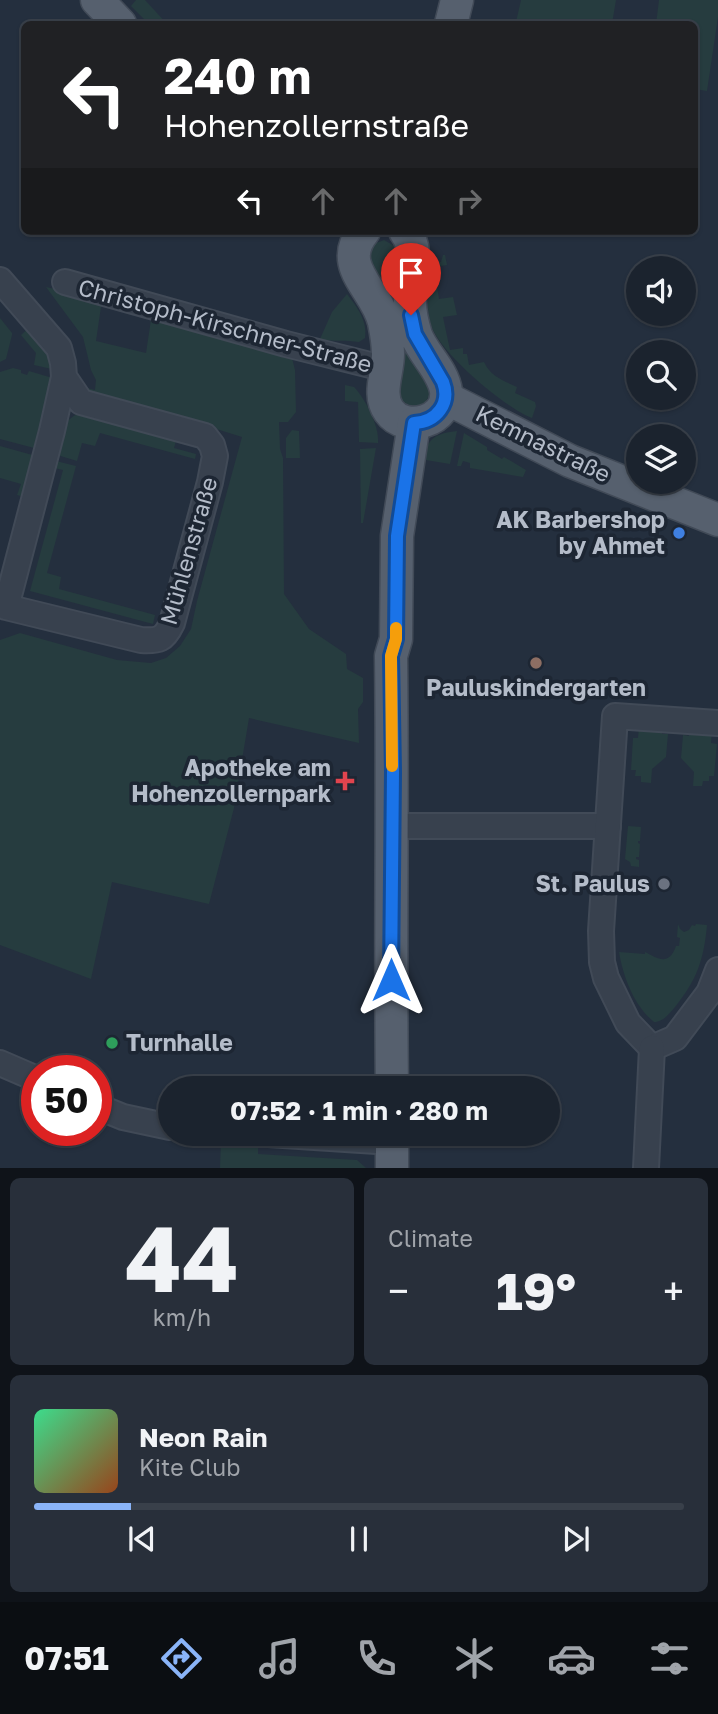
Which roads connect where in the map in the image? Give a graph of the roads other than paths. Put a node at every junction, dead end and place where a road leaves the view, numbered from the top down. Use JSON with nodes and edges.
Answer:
{"nodes":[{"id":1,"x":97,"y":0,"type":"edge"},
{"id":2,"x":457,"y":0,"type":"edge"},
{"id":3,"x":117,"y":21,"type":"edge"},
{"id":4,"x":453,"y":21,"type":"edge"},
{"id":5,"x":350,"y":235,"type":"edge"},
{"id":6,"x":408,"y":235,"type":"edge"},
{"id":7,"x":0,"y":280,"type":"edge"},
{"id":8,"x":65,"y":282,"type":"dead end"},
{"id":9,"x":386,"y":369,"type":"junction"},
{"id":10,"x":64,"y":377,"type":"junction"},
{"id":11,"x":446,"y":398,"type":"junction"},
{"id":12,"x":406,"y":421,"type":"junction"},
{"id":13,"x":718,"y":520,"type":"edge"},
{"id":14,"x":718,"y":723,"type":"edge"},
{"id":15,"x":608,"y":825,"type":"junction"},
{"id":16,"x":392,"y":826,"type":"junction"},
{"id":17,"x":718,"y":970,"type":"edge"},
{"id":18,"x":652,"y":1048,"type":"junction"},
{"id":19,"x":0,"y":1063,"type":"edge"},
{"id":20,"x":21,"y":1072,"type":"edge"},
{"id":21,"x":392,"y":1076,"type":"edge"},
{"id":22,"x":112,"y":1113,"type":"edge"},
{"id":23,"x":158,"y":1124,"type":"edge"},
{"id":24,"x":374,"y":1146,"type":"edge"},
{"id":25,"x":392,"y":1148,"type":"edge"},
{"id":26,"x":646,"y":1168,"type":"edge"}],
"edges":[{"from":1,"to":3,"type":"main road"},
{"from":2,"to":4,"type":"main road"},
{"from":5,"to":9,"type":"main road"},
{"from":6,"to":11,"type":"main road"},
{"from":7,"to":10,"type":"street","name":"Mühlenstraße"},
{"from":8,"to":9,"type":"street","name":"Christoph-Kirschner-Straße"},
{"from":9,"to":12,"type":"main road"},
{"from":10,"to":10,"type":"street","name":"Mühlenstraße"},
{"from":11,"to":12,"type":"main road"},
{"from":11,"to":13,"type":"main road","name":"Kemnastraße"},
{"from":12,"to":16,"type":"main road"},
{"from":14,"to":15,"type":"street"},
{"from":15,"to":16,"type":"street"},
{"from":15,"to":18,"type":"street"},
{"from":16,"to":21,"type":"main road"},
{"from":17,"to":18,"type":"street"},
{"from":18,"to":26,"type":"street"},
{"from":19,"to":20,"type":"street"},
{"from":22,"to":23,"type":"street"},
{"from":24,"to":25,"type":"street"}]}
